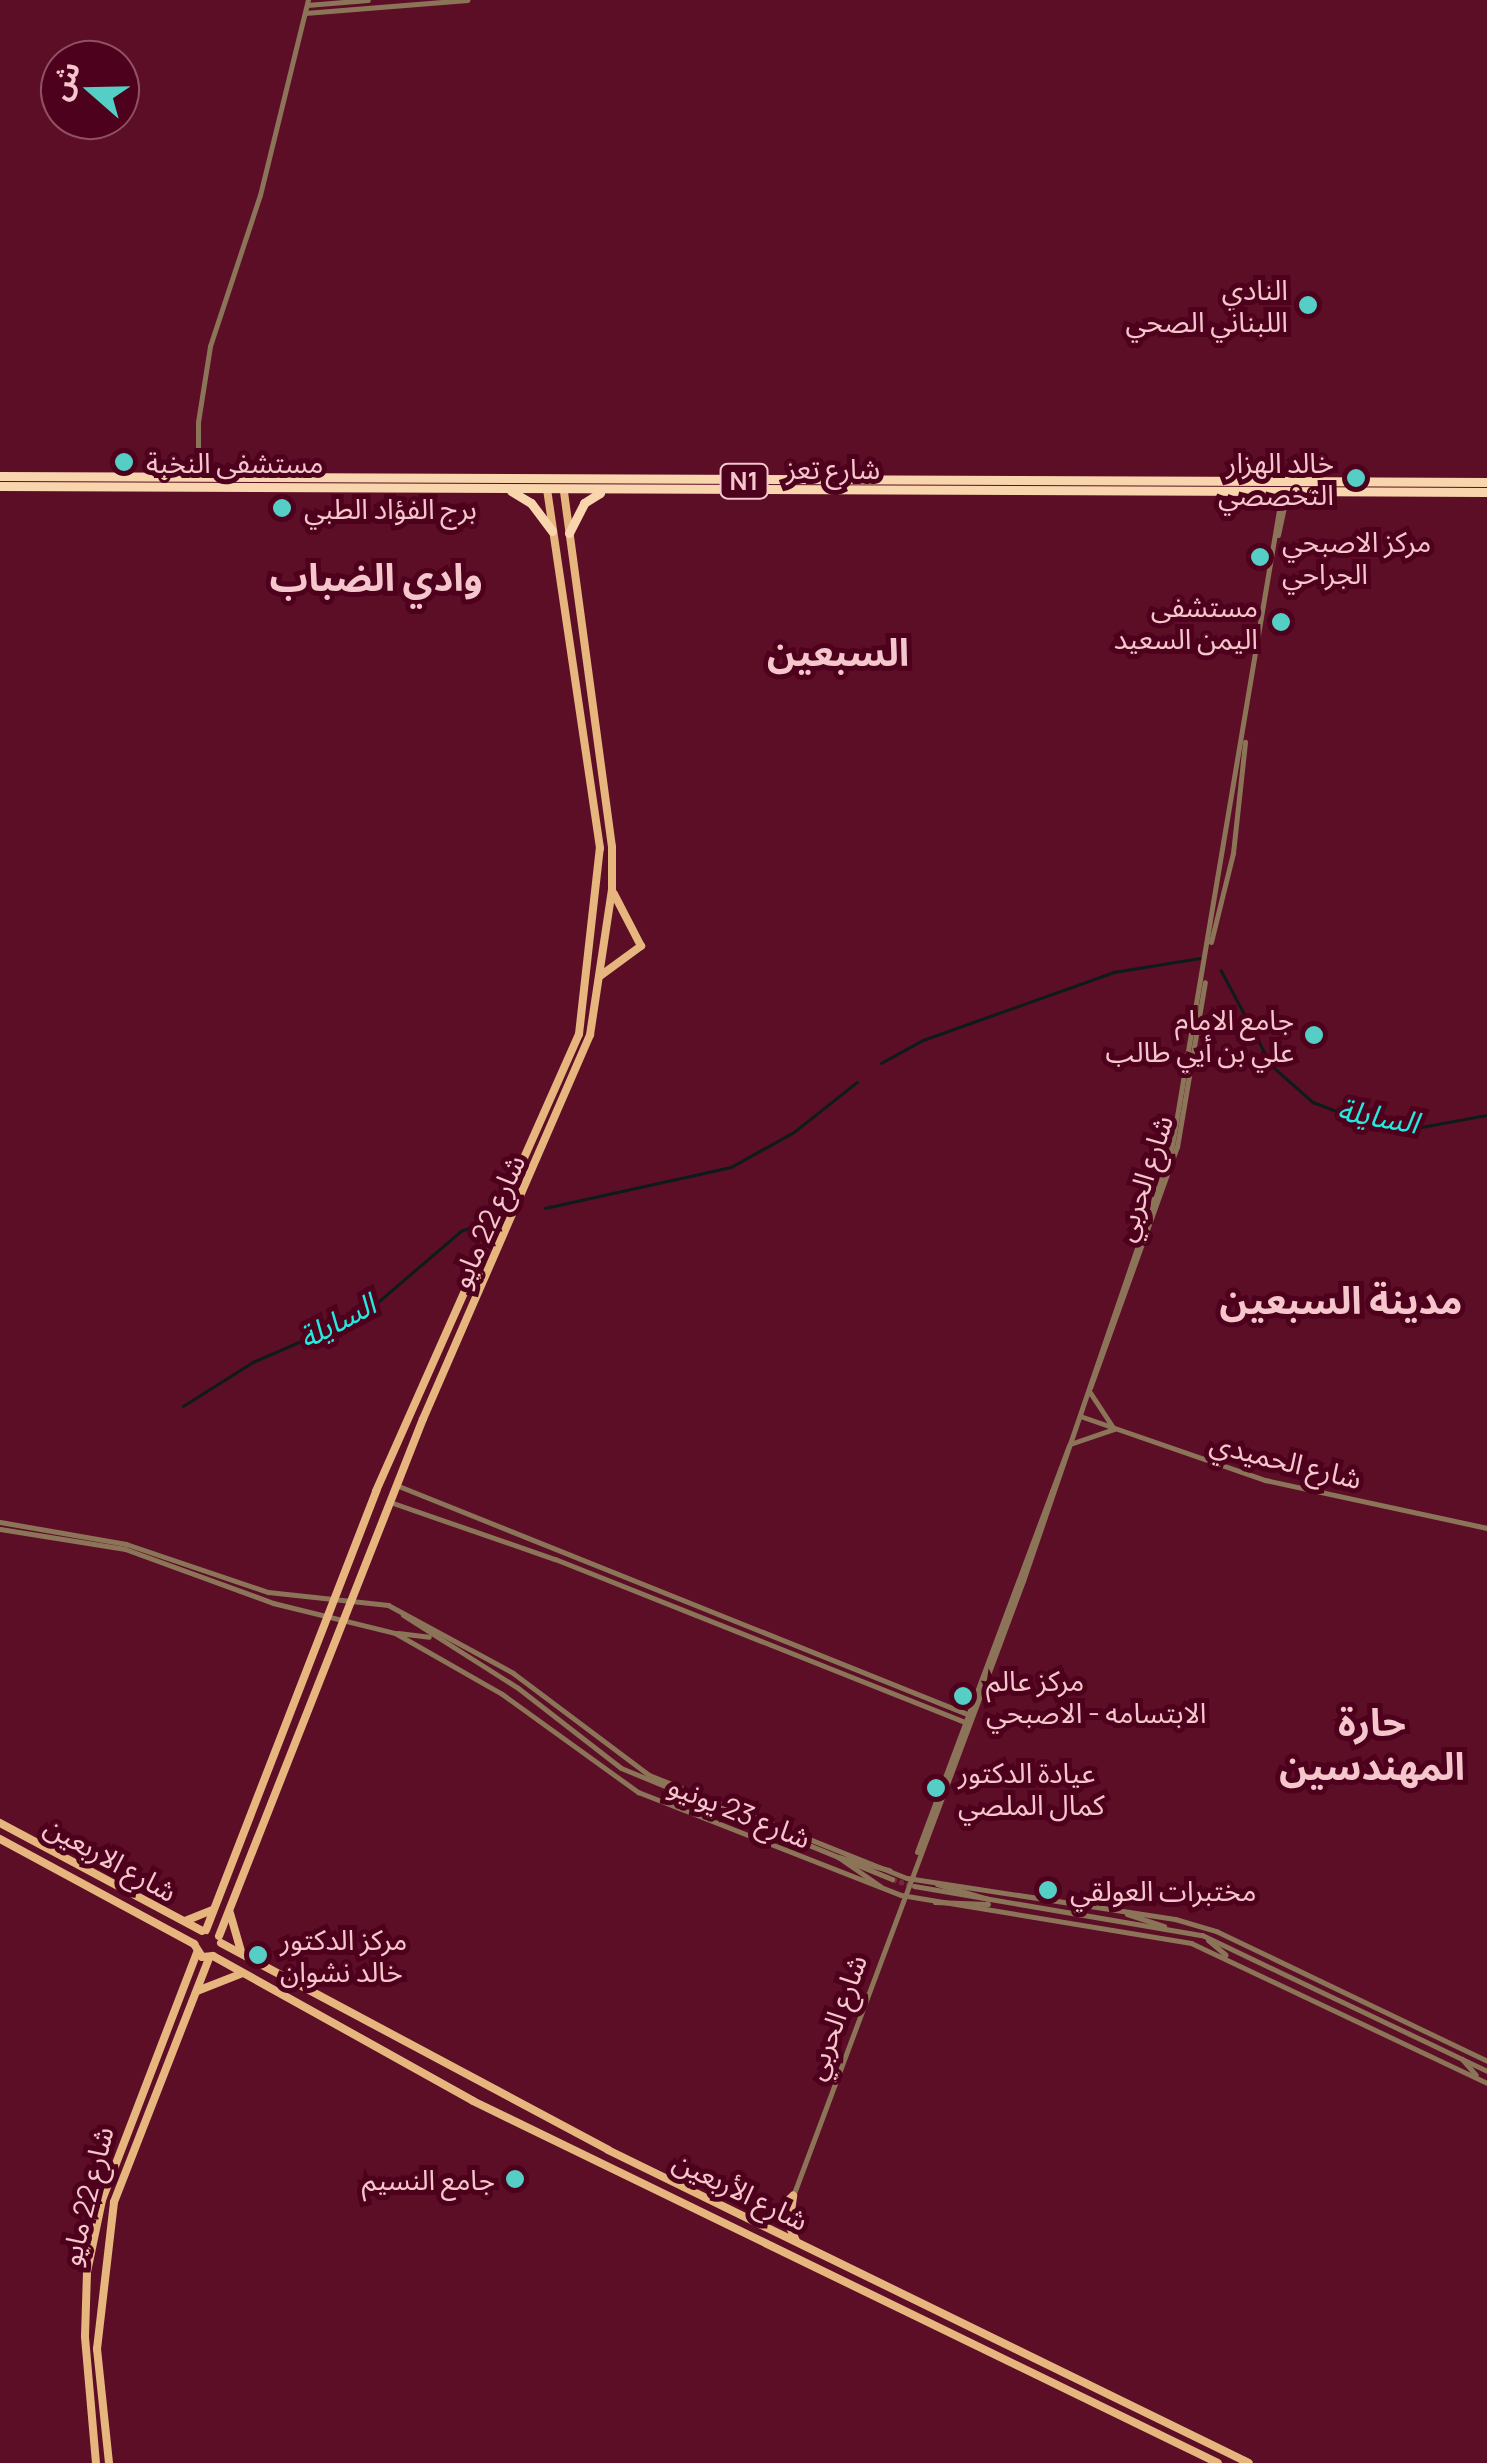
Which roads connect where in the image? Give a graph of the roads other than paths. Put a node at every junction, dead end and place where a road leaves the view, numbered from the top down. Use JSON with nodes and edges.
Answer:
{"nodes":[{"id":1,"x":368,"y":0,"type":"edge"},
{"id":2,"x":467,"y":0,"type":"edge"},
{"id":3,"x":307,"y":2,"type":"edge"},
{"id":4,"x":304,"y":13,"type":"junction"},
{"id":5,"x":0,"y":476,"type":"edge"},
{"id":6,"x":198,"y":481,"type":"junction"},
{"id":7,"x":1487,"y":482,"type":"edge"},
{"id":8,"x":376,"y":484,"type":"junction"},
{"id":9,"x":0,"y":486,"type":"edge"},
{"id":10,"x":504,"y":487,"type":"junction"},
{"id":11,"x":547,"y":490,"type":"junction"},
{"id":12,"x":564,"y":490,"type":"junction"},
{"id":13,"x":604,"y":490,"type":"junction"},
{"id":14,"x":1285,"y":492,"type":"junction"},
{"id":15,"x":1487,"y":492,"type":"edge"},
{"id":16,"x":552,"y":531,"type":"junction"},
{"id":17,"x":570,"y":533,"type":"junction"},
{"id":18,"x":574,"y":620,"type":"junction"},
{"id":19,"x":594,"y":716,"type":"junction"},
{"id":20,"x":583,"y":718,"type":"junction"},
{"id":21,"x":612,"y":890,"type":"junction"},
{"id":22,"x":595,"y":932,"type":"junction"},
{"id":23,"x":606,"y":934,"type":"junction"},
{"id":24,"x":600,"y":977,"type":"junction"},
{"id":25,"x":525,"y":1195,"type":"junction"},
{"id":26,"x":505,"y":1208,"type":"junction"},
{"id":27,"x":510,"y":1225,"type":"junction"},
{"id":28,"x":494,"y":1231,"type":"junction"},
{"id":29,"x":1088,"y":1390,"type":"junction"},
{"id":30,"x":1080,"y":1416,"type":"junction"},
{"id":31,"x":1114,"y":1429,"type":"junction"},
{"id":32,"x":1070,"y":1444,"type":"junction"},
{"id":33,"x":396,"y":1485,"type":"junction"},
{"id":34,"x":406,"y":1498,"type":"junction"},
{"id":35,"x":390,"y":1502,"type":"junction"},
{"id":36,"x":0,"y":1525,"type":"edge"},
{"id":37,"x":1487,"y":1528,"type":"edge"},
{"id":38,"x":126,"y":1547,"type":"junction"},
{"id":39,"x":558,"y":1551,"type":"junction"},
{"id":40,"x":555,"y":1559,"type":"junction"},
{"id":41,"x":640,"y":1583,"type":"junction"},
{"id":42,"x":636,"y":1591,"type":"junction"},
{"id":43,"x":350,"y":1598,"type":"junction"},
{"id":44,"x":333,"y":1600,"type":"junction"},
{"id":45,"x":402,"y":1614,"type":"junction"},
{"id":46,"x":326,"y":1619,"type":"junction"},
{"id":47,"x":342,"y":1619,"type":"junction"},
{"id":48,"x":395,"y":1633,"type":"junction"},
{"id":49,"x":429,"y":1637,"type":"junction"},
{"id":50,"x":785,"y":1639,"type":"junction"},
{"id":51,"x":782,"y":1647,"type":"junction"},
{"id":52,"x":881,"y":1676,"type":"junction"},
{"id":53,"x":878,"y":1685,"type":"junction"},
{"id":54,"x":967,"y":1714,"type":"junction"},
{"id":55,"x":964,"y":1722,"type":"junction"},
{"id":56,"x":0,"y":1823,"type":"edge"},
{"id":57,"x":0,"y":1838,"type":"edge"},
{"id":58,"x":917,"y":1852,"type":"junction"},
{"id":59,"x":838,"y":1857,"type":"junction"},
{"id":60,"x":892,"y":1870,"type":"junction"},
{"id":61,"x":907,"y":1878,"type":"junction"},
{"id":62,"x":892,"y":1879,"type":"tunnel mouth"},
{"id":63,"x":936,"y":1883,"type":"junction"},
{"id":64,"x":914,"y":1886,"type":"tunnel mouth"},
{"id":65,"x":882,"y":1888,"type":"junction"},
{"id":66,"x":901,"y":1895,"type":"junction"},
{"id":67,"x":232,"y":1900,"type":"junction"},
{"id":68,"x":218,"y":1902,"type":"junction"},
{"id":69,"x":932,"y":1903,"type":"junction"},
{"id":70,"x":996,"y":1903,"type":"junction"},
{"id":71,"x":1120,"y":1910,"type":"junction"},
{"id":72,"x":180,"y":1920,"type":"junction"},
{"id":73,"x":1166,"y":1928,"type":"junction"},
{"id":74,"x":204,"y":1931,"type":"junction"},
{"id":75,"x":1202,"y":1935,"type":"junction"},
{"id":76,"x":220,"y":1939,"type":"junction"},
{"id":77,"x":196,"y":1949,"type":"junction"},
{"id":78,"x":243,"y":1955,"type":"junction"},
{"id":79,"x":211,"y":1957,"type":"junction"},
{"id":80,"x":1228,"y":1957,"type":"junction"},
{"id":81,"x":244,"y":1973,"type":"junction"},
{"id":82,"x":194,"y":1994,"type":"junction"},
{"id":83,"x":335,"y":2006,"type":"junction"},
{"id":84,"x":328,"y":2019,"type":"junction"},
{"id":85,"x":1462,"y":2059,"type":"junction"},
{"id":86,"x":1487,"y":2061,"type":"edge"},
{"id":87,"x":1487,"y":2070,"type":"edge"},
{"id":88,"x":1479,"y":2079,"type":"junction"},
{"id":89,"x":1487,"y":2083,"type":"edge"},
{"id":90,"x":128,"y":2118,"type":"junction"},
{"id":91,"x":140,"y":2123,"type":"junction"},
{"id":92,"x":608,"y":2150,"type":"junction"},
{"id":93,"x":602,"y":2164,"type":"junction"},
{"id":94,"x":792,"y":2196,"type":"junction"},
{"id":95,"x":752,"y":2220,"type":"junction"},
{"id":96,"x":796,"y":2241,"type":"junction"},
{"id":97,"x":1212,"y":2461,"type":"edge"},
{"id":98,"x":96,"y":2463,"type":"edge"},
{"id":99,"x":109,"y":2463,"type":"edge"},
{"id":100,"x":1249,"y":2463,"type":"edge"}],
"edges":[{"from":1,"to":3,"type":"street"},
{"from":2,"to":4,"type":"street"},
{"from":3,"to":4,"type":"street"},
{"from":4,"to":6,"type":"street"},
{"from":5,"to":6,"type":"highway","name":"شارع تعز","number":"N1"},
{"from":6,"to":8,"type":"highway","name":"شارع تعز","number":"N1"},
{"from":6,"to":9,"type":"highway","name":"شارع تعز","number":"N1"},
{"from":7,"to":8,"type":"highway","name":"شارع تعز","number":"N1"},
{"from":8,"to":10,"type":"highway","name":"شارع تعز","number":"N1"},
{"from":10,"to":11,"type":"highway","name":"شارع تعز","number":"N1"},
{"from":10,"to":16,"type":"highway"},
{"from":11,"to":12,"type":"highway","name":"شارع تعز","number":"N1"},
{"from":11,"to":16,"type":"main road","name":"شارع 22 مايو"},
{"from":12,"to":13,"type":"highway","name":"شارع تعز","number":"N1"},
{"from":12,"to":17,"type":"main road","name":"شارع 22 مايو"},
{"from":13,"to":14,"type":"highway","name":"شارع تعز","number":"N1"},
{"from":13,"to":17,"type":"highway"},
{"from":14,"to":15,"type":"highway","name":"شارع تعز","number":"N1"},
{"from":14,"to":29,"type":"street","name":"شارع الحربي"},
{"from":16,"to":18,"type":"main road","name":"شارع 22 مايو"},
{"from":17,"to":18,"type":"main road","name":"شارع 22 مايو"},
{"from":18,"to":19,"type":"main road","name":"شارع 22 مايو"},
{"from":18,"to":20,"type":"main road","name":"شارع 22 مايو"},
{"from":19,"to":20,"type":"main road"},
{"from":19,"to":21,"type":"main road","name":"شارع 22 مايو"},
{"from":20,"to":22,"type":"main road","name":"شارع 22 مايو"},
{"from":21,"to":23,"type":"main road","name":"شارع 22 مايو"},
{"from":21,"to":24,"type":"main road"},
{"from":22,"to":23,"type":"main road"},
{"from":22,"to":26,"type":"main road","name":"شارع 22 مايو"},
{"from":23,"to":24,"type":"main road","name":"شارع 22 مايو"},
{"from":24,"to":25,"type":"main road","name":"شارع 22 مايو"},
{"from":25,"to":26,"type":"main road"},
{"from":25,"to":27,"type":"main road","name":"شارع 22 مايو"},
{"from":26,"to":28,"type":"main road","name":"شارع 22 مايو"},
{"from":27,"to":28,"type":"main road"},
{"from":27,"to":33,"type":"main road","name":"شارع 22 مايو"},
{"from":28,"to":44,"type":"main road","name":"شارع 22 مايو"},
{"from":29,"to":30,"type":"street","name":"شارع الحربي"},
{"from":29,"to":31,"type":"street"},
{"from":30,"to":31,"type":"street","name":"شارع الحميدي"},
{"from":30,"to":32,"type":"street","name":"شارع الحربي"},
{"from":31,"to":32,"type":"street"},
{"from":31,"to":37,"type":"street","name":"شارع الحميدي"},
{"from":32,"to":54,"type":"street","name":"شارع الحربي"},
{"from":32,"to":58,"type":"street","name":"شارع الحربي"},
{"from":33,"to":34,"type":"street"},
{"from":33,"to":35,"type":"main road","name":"شارع 22 مايو"},
{"from":34,"to":35,"type":"street"},
{"from":34,"to":39,"type":"street"},
{"from":34,"to":40,"type":"street"},
{"from":35,"to":43,"type":"main road","name":"شارع 22 مايو"},
{"from":36,"to":38,"type":"street","name":"شارع 23 يونيو"},
{"from":38,"to":44,"type":"street","name":"شارع 23 يونيو"},
{"from":38,"to":46,"type":"street","name":"شارع 23 يونيو"},
{"from":39,"to":40,"type":"street"},
{"from":39,"to":41,"type":"street"},
{"from":40,"to":42,"type":"street"},
{"from":41,"to":42,"type":"street"},
{"from":41,"to":50,"type":"street"},
{"from":42,"to":51,"type":"street"},
{"from":43,"to":44,"type":"street","name":"شارع 23 يونيو"},
{"from":43,"to":45,"type":"street","name":"شارع 23 يونيو"},
{"from":43,"to":47,"type":"main road","name":"شارع 22 مايو"},
{"from":44,"to":46,"type":"main road","name":"شارع 22 مايو"},
{"from":45,"to":49,"type":"street"},
{"from":45,"to":60,"type":"street","name":"شارع 23 يونيو"},
{"from":46,"to":47,"type":"street","name":"شارع 23 يونيو"},
{"from":46,"to":68,"type":"main road","name":"شارع 22 مايو"},
{"from":47,"to":48,"type":"street","name":"شارع 23 يونيو"},
{"from":47,"to":67,"type":"main road","name":"شارع 22 مايو"},
{"from":48,"to":49,"type":"street"},
{"from":48,"to":65,"type":"street","name":"شارع 23 يونيو"},
{"from":49,"to":59,"type":"street"},
{"from":50,"to":51,"type":"street"},
{"from":50,"to":52,"type":"street"},
{"from":51,"to":53,"type":"street"},
{"from":52,"to":53,"type":"street"},
{"from":52,"to":54,"type":"street"},
{"from":53,"to":55,"type":"street"},
{"from":54,"to":55,"type":"street","name":"شارع الحربي"},
{"from":55,"to":58,"type":"street","name":"شارع الحربي"},
{"from":56,"to":72,"type":"main road","name":"شارع الاربعين"},
{"from":57,"to":77,"type":"main road"},
{"from":58,"to":61,"type":"street","name":"شارع الحربي"},
{"from":59,"to":60,"type":"street"},
{"from":59,"to":62,"type":"street"},
{"from":59,"to":65,"type":"street"},
{"from":60,"to":61,"type":"street","name":"شارع 23 يونيو"},
{"from":61,"to":63,"type":"street","name":"شارع 23 يونيو"},
{"from":61,"to":66,"type":"street","name":"شارع الحربي"},
{"from":63,"to":70,"type":"street"},
{"from":63,"to":71,"type":"street","name":"شارع 23 يونيو"},
{"from":64,"to":70,"type":"street"},
{"from":65,"to":66,"type":"street","name":"شارع 23 يونيو"},
{"from":66,"to":69,"type":"street","name":"شارع 23 يونيو"},
{"from":66,"to":94,"type":"street","name":"شارع الحربي"},
{"from":67,"to":76,"type":"main road","name":"شارع 22 مايو"},
{"from":67,"to":78,"type":"main road"},
{"from":68,"to":72,"type":"main road"},
{"from":68,"to":74,"type":"main road","name":"شارع 22 مايو"},
{"from":69,"to":70,"type":"street"},
{"from":69,"to":80,"type":"street","name":"شارع 23 يونيو"},
{"from":70,"to":73,"type":"street"},
{"from":71,"to":73,"type":"street"},
{"from":71,"to":86,"type":"street","name":"شارع 23 يونيو"},
{"from":72,"to":74,"type":"main road","name":"شارع الاربعين"},
{"from":73,"to":75,"type":"street"},
{"from":74,"to":76,"type":"main road","name":"شارع الاربعين"},
{"from":74,"to":77,"type":"main road","name":"شارع 22 مايو"},
{"from":75,"to":80,"type":"street"},
{"from":75,"to":85,"type":"street"},
{"from":76,"to":78,"type":"main road","name":"شارع الأربعين"},
{"from":76,"to":79,"type":"main road","name":"شارع 22 مايو"},
{"from":77,"to":79,"type":"main road","name":"شارع الأربعين"},
{"from":77,"to":90,"type":"main road","name":"شارع 22 مايو"},
{"from":78,"to":83,"type":"main road","name":"شارع الأربعين"},
{"from":79,"to":81,"type":"main road","name":"شارع الأربعين"},
{"from":79,"to":82,"type":"main road","name":"شارع 22 مايو"},
{"from":80,"to":88,"type":"street","name":"شارع 23 يونيو"},
{"from":81,"to":82,"type":"main road"},
{"from":81,"to":84,"type":"main road","name":"شارع الأربعين"},
{"from":82,"to":91,"type":"main road","name":"شارع 22 مايو"},
{"from":83,"to":84,"type":"main road"},
{"from":83,"to":92,"type":"main road","name":"شارع الأربعين"},
{"from":84,"to":93,"type":"main road","name":"شارع الأربعين"},
{"from":85,"to":87,"type":"street"},
{"from":85,"to":88,"type":"street"},
{"from":88,"to":89,"type":"street","name":"شارع 23 يونيو"},
{"from":90,"to":91,"type":"main road"},
{"from":90,"to":98,"type":"main road","name":"شارع 22 مايو"},
{"from":91,"to":99,"type":"main road","name":"شارع 22 مايو"},
{"from":92,"to":93,"type":"main road"},
{"from":92,"to":95,"type":"main road","name":"شارع الأربعين"},
{"from":93,"to":97,"type":"main road","name":"شارع الأربعين"},
{"from":94,"to":95,"type":"main road"},
{"from":94,"to":96,"type":"main road"},
{"from":95,"to":96,"type":"main road","name":"شارع الأربعين"},
{"from":96,"to":100,"type":"main road","name":"شارع الأربعين"}]}
